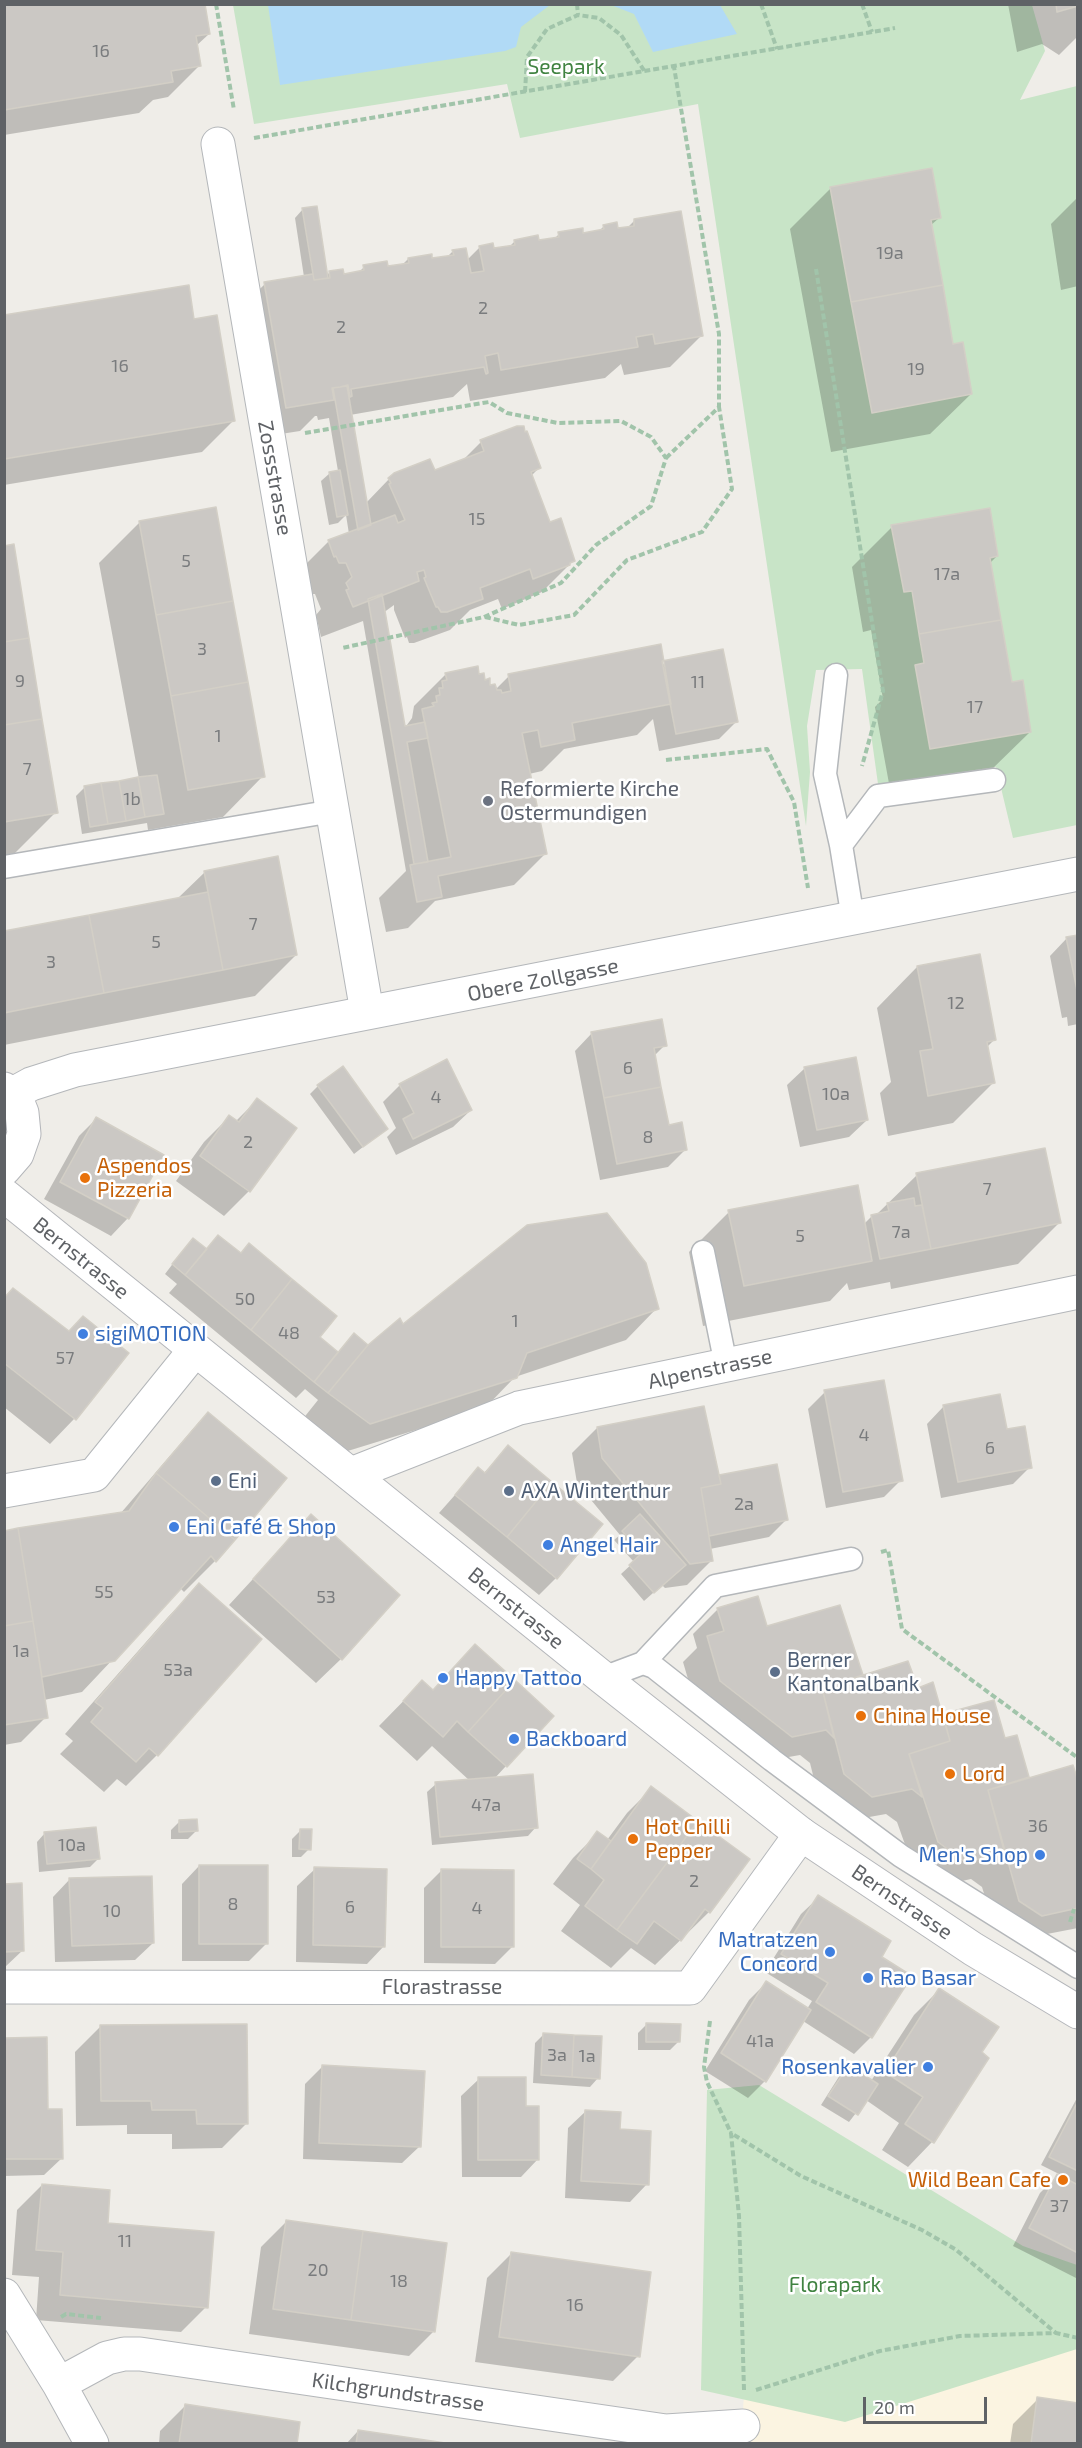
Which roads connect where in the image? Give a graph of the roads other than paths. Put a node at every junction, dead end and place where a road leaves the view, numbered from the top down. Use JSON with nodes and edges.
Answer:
{"nodes":[{"id":1,"x":229,"y":142,"type":"road end"},
{"id":2,"x":836,"y":675,"type":"dead end"},
{"id":3,"x":994,"y":780,"type":"dead end"},
{"id":4,"x":333,"y":812,"type":"junction"},
{"id":5,"x":841,"y":845,"type":"junction"},
{"id":6,"x":4,"y":867,"type":"edge"},
{"id":7,"x":1077,"y":874,"type":"edge"},
{"id":8,"x":853,"y":919,"type":"junction"},
{"id":9,"x":367,"y":1012,"type":"junction"},
{"id":10,"x":8,"y":1092,"type":"edge"},
{"id":11,"x":4,"y":1169,"type":"edge"},
{"id":12,"x":4,"y":1195,"type":"edge"},
{"id":13,"x":703,"y":1252,"type":"dead end"},
{"id":14,"x":1077,"y":1292,"type":"edge"},
{"id":15,"x":195,"y":1350,"type":"junction"},
{"id":16,"x":726,"y":1365,"type":"junction"},
{"id":17,"x":351,"y":1474,"type":"junction"},
{"id":18,"x":4,"y":1491,"type":"edge"},
{"id":19,"x":851,"y":1559,"type":"road end"},
{"id":20,"x":643,"y":1663,"type":"junction"},
{"id":21,"x":603,"y":1678,"type":"junction"},
{"id":22,"x":801,"y":1834,"type":"junction"},
{"id":23,"x":1077,"y":1967,"type":"edge"},
{"id":24,"x":4,"y":1987,"type":"edge"},
{"id":25,"x":1077,"y":2012,"type":"edge"},
{"id":26,"x":4,"y":2295,"type":"edge"},
{"id":27,"x":60,"y":2384,"type":"junction"},
{"id":28,"x":743,"y":2426,"type":"dead end"},
{"id":29,"x":92,"y":2444,"type":"edge"}],
"edges":[{"from":1,"to":4,"type":"street","name":"Zossstrasse"},
{"from":2,"to":5,"type":"lane"},
{"from":3,"to":5,"type":"lane"},
{"from":4,"to":6,"type":"lane"},
{"from":4,"to":9,"type":"street","name":"Zossstrasse"},
{"from":5,"to":8,"type":"lane"},
{"from":7,"to":8,"type":"street","name":"Obere Zollgasse"},
{"from":8,"to":9,"type":"street","name":"Obere Zollgasse"},
{"from":9,"to":10,"type":"street","name":"Obere Zollgasse"},
{"from":10,"to":11,"type":"street"},
{"from":12,"to":15,"type":"street","name":"Bernstrasse"},
{"from":13,"to":16,"type":"lane"},
{"from":14,"to":16,"type":"street","name":"Alpenstrasse"},
{"from":15,"to":17,"type":"street","name":"Bernstrasse"},
{"from":15,"to":18,"type":"street"},
{"from":16,"to":17,"type":"street","name":"Alpenstrasse"},
{"from":17,"to":21,"type":"street","name":"Bernstrasse"},
{"from":19,"to":20,"type":"lane"},
{"from":20,"to":21,"type":"lane"},
{"from":20,"to":23,"type":"lane"},
{"from":21,"to":22,"type":"street","name":"Bernstrasse"},
{"from":22,"to":24,"type":"street","name":"Florastrasse"},
{"from":22,"to":25,"type":"street","name":"Bernstrasse"},
{"from":26,"to":27,"type":"street"},
{"from":27,"to":28,"type":"street","name":"Kilchgrundstrasse"},
{"from":27,"to":29,"type":"street"}]}
